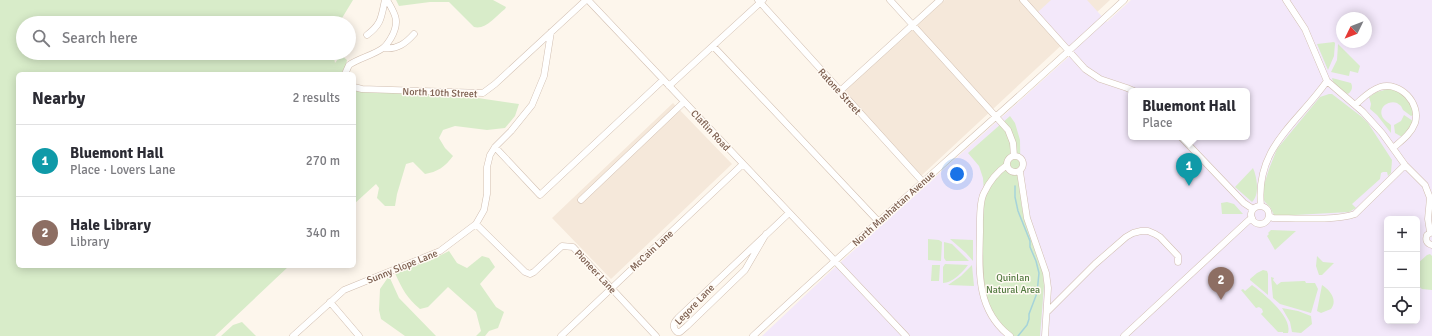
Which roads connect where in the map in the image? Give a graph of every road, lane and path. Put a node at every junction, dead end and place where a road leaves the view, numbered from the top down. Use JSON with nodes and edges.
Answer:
{"nodes":[{"id":1,"x":386,"y":0,"type":"edge"},
{"id":2,"x":587,"y":0,"type":"edge"},
{"id":3,"x":890,"y":0,"type":"edge"},
{"id":4,"x":940,"y":0,"type":"edge"},
{"id":5,"x":1023,"y":0,"type":"edge"},
{"id":6,"x":1124,"y":0,"type":"edge"},
{"id":7,"x":1286,"y":0,"type":"edge"},
{"id":8,"x":761,"y":1,"type":"edge"},
{"id":9,"x":913,"y":25,"type":"junction"},
{"id":10,"x":552,"y":32,"type":"junction"},
{"id":11,"x":414,"y":34,"type":"dead end"},
{"id":12,"x":367,"y":35,"type":"dead end"},
{"id":13,"x":713,"y":46,"type":"junction"},
{"id":14,"x":384,"y":48,"type":"junction"},
{"id":15,"x":1068,"y":51,"type":"junction"},
{"id":16,"x":346,"y":72,"type":"edge"},
{"id":17,"x":663,"y":80,"type":"junction"},
{"id":18,"x":1327,"y":81,"type":"junction"},
{"id":19,"x":669,"y":86,"type":"junction"},
{"id":20,"x":356,"y":87,"type":"edge"},
{"id":21,"x":1128,"y":88,"type":"edge"},
{"id":22,"x":840,"y":91,"type":"junction"},
{"id":23,"x":684,"y":102,"type":"junction"},
{"id":24,"x":1355,"y":105,"type":"junction"},
{"id":25,"x":996,"y":116,"type":"junction"},
{"id":26,"x":1184,"y":140,"type":"edge"},
{"id":27,"x":495,"y":147,"type":"junction"},
{"id":28,"x":1393,"y":148,"type":"junction"},
{"id":29,"x":1014,"y":156,"type":"junction"},
{"id":30,"x":742,"y":164,"type":"junction"},
{"id":31,"x":1007,"y":165,"type":"junction"},
{"id":32,"x":1405,"y":165,"type":"junction"},
{"id":33,"x":1020,"y":172,"type":"junction"},
{"id":34,"x":922,"y":181,"type":"junction"},
{"id":35,"x":581,"y":200,"type":"dead end"},
{"id":36,"x":1260,"y":206,"type":"junction"},
{"id":37,"x":1253,"y":210,"type":"junction"},
{"id":38,"x":789,"y":213,"type":"junction"},
{"id":39,"x":1269,"y":216,"type":"junction"},
{"id":40,"x":1252,"y":218,"type":"junction"},
{"id":41,"x":878,"y":221,"type":"junction"},
{"id":42,"x":476,"y":224,"type":"junction"},
{"id":43,"x":1431,"y":232,"type":"edge"},
{"id":44,"x":766,"y":234,"type":"junction"},
{"id":45,"x":1432,"y":245,"type":"edge"},
{"id":46,"x":834,"y":260,"type":"junction"},
{"id":47,"x":1178,"y":262,"type":"dead end"},
{"id":48,"x":611,"y":287,"type":"junction"},
{"id":49,"x":330,"y":302,"type":"junction"},
{"id":50,"x":1047,"y":312,"type":"junction"},
{"id":51,"x":293,"y":336,"type":"edge"},
{"id":52,"x":359,"y":336,"type":"edge"},
{"id":53,"x":561,"y":336,"type":"edge"},
{"id":54,"x":656,"y":336,"type":"edge"},
{"id":55,"x":753,"y":336,"type":"edge"},
{"id":56,"x":906,"y":336,"type":"edge"},
{"id":57,"x":1010,"y":336,"type":"edge"},
{"id":58,"x":1045,"y":336,"type":"edge"},
{"id":59,"x":1124,"y":336,"type":"edge"}],
"edges":[{"from":1,"to":12,"type":"street"},
{"from":1,"to":14,"type":"street"},
{"from":2,"to":10,"type":"street","name":"North 10th Street"},
{"from":2,"to":17,"type":"street","name":"Claflin Road"},
{"from":3,"to":9,"type":"street"},
{"from":4,"to":9,"type":"street"},
{"from":5,"to":15,"type":"street"},
{"from":6,"to":15,"type":"street","name":"North Manhattan Avenue"},
{"from":7,"to":18,"type":"street"},
{"from":8,"to":13,"type":"street"},
{"from":8,"to":22,"type":"street","name":"Ratone Street"},
{"from":9,"to":22,"type":"street"},
{"from":9,"to":25,"type":"street"},
{"from":10,"to":20,"type":"street","name":"North 10th Street"},
{"from":10,"to":27,"type":"street","name":"Sunny Slope Lane"},
{"from":11,"to":14,"type":"street"},
{"from":13,"to":19,"type":"street"},
{"from":13,"to":41,"type":"street"},
{"from":14,"to":16,"type":"street"},
{"from":15,"to":21,"type":"street"},
{"from":15,"to":25,"type":"street","name":"North Manhattan Avenue"},
{"from":17,"to":19,"type":"street","name":"Claflin Road"},
{"from":17,"to":27,"type":"street"},
{"from":18,"to":24,"type":"street"},
{"from":18,"to":36,"type":"street"},
{"from":19,"to":23,"type":"street","name":"Claflin Road"},
{"from":22,"to":34,"type":"street","name":"Ratone Street"},
{"from":23,"to":30,"type":"street","name":"Claflin Road"},
{"from":23,"to":35,"type":"street"},
{"from":24,"to":28,"type":"street"},
{"from":24,"to":28,"type":"street"},
{"from":25,"to":29,"type":"street"},
{"from":25,"to":34,"type":"street","name":"North Manhattan Avenue"},
{"from":26,"to":37,"type":"street"},
{"from":27,"to":42,"type":"street","name":"Sunny Slope Lane"},
{"from":28,"to":32,"type":"street"},
{"from":29,"to":31,"type":"street"},
{"from":29,"to":33,"type":"street"},
{"from":30,"to":38,"type":"street","name":"Claflin Road"},
{"from":30,"to":48,"type":"street","name":"McCain Lane"},
{"from":31,"to":33,"type":"street"},
{"from":31,"to":57,"type":"street"},
{"from":32,"to":39,"type":"street"},
{"from":32,"to":43,"type":"street"},
{"from":33,"to":50,"type":"street"},
{"from":34,"to":41,"type":"street","name":"North Manhattan Avenue"},
{"from":36,"to":37,"type":"street"},
{"from":36,"to":39,"type":"street"},
{"from":37,"to":40,"type":"street"},
{"from":38,"to":44,"type":"street","name":"Legore Lane"},
{"from":38,"to":46,"type":"street","name":"Claflin Road"},
{"from":39,"to":40,"type":"street"},
{"from":40,"to":59,"type":"street"},
{"from":41,"to":46,"type":"street","name":"North Manhattan Avenue"},
{"from":42,"to":48,"type":"street","name":"Pioneer Lane"},
{"from":42,"to":49,"type":"street","name":"Sunny Slope Lane"},
{"from":43,"to":45,"type":"street"},
{"from":44,"to":44,"type":"street","name":"Legore Lane"},
{"from":46,"to":55,"type":"street","name":"North Manhattan Avenue"},
{"from":46,"to":56,"type":"street","name":"Claflin Road"},
{"from":47,"to":50,"type":"street"},
{"from":48,"to":53,"type":"street","name":"McCain Lane"},
{"from":48,"to":54,"type":"street","name":"Pioneer Lane"},
{"from":49,"to":51,"type":"street","name":"Sunny Slope Lane"},
{"from":49,"to":52,"type":"street"},
{"from":50,"to":58,"type":"street"}]}
